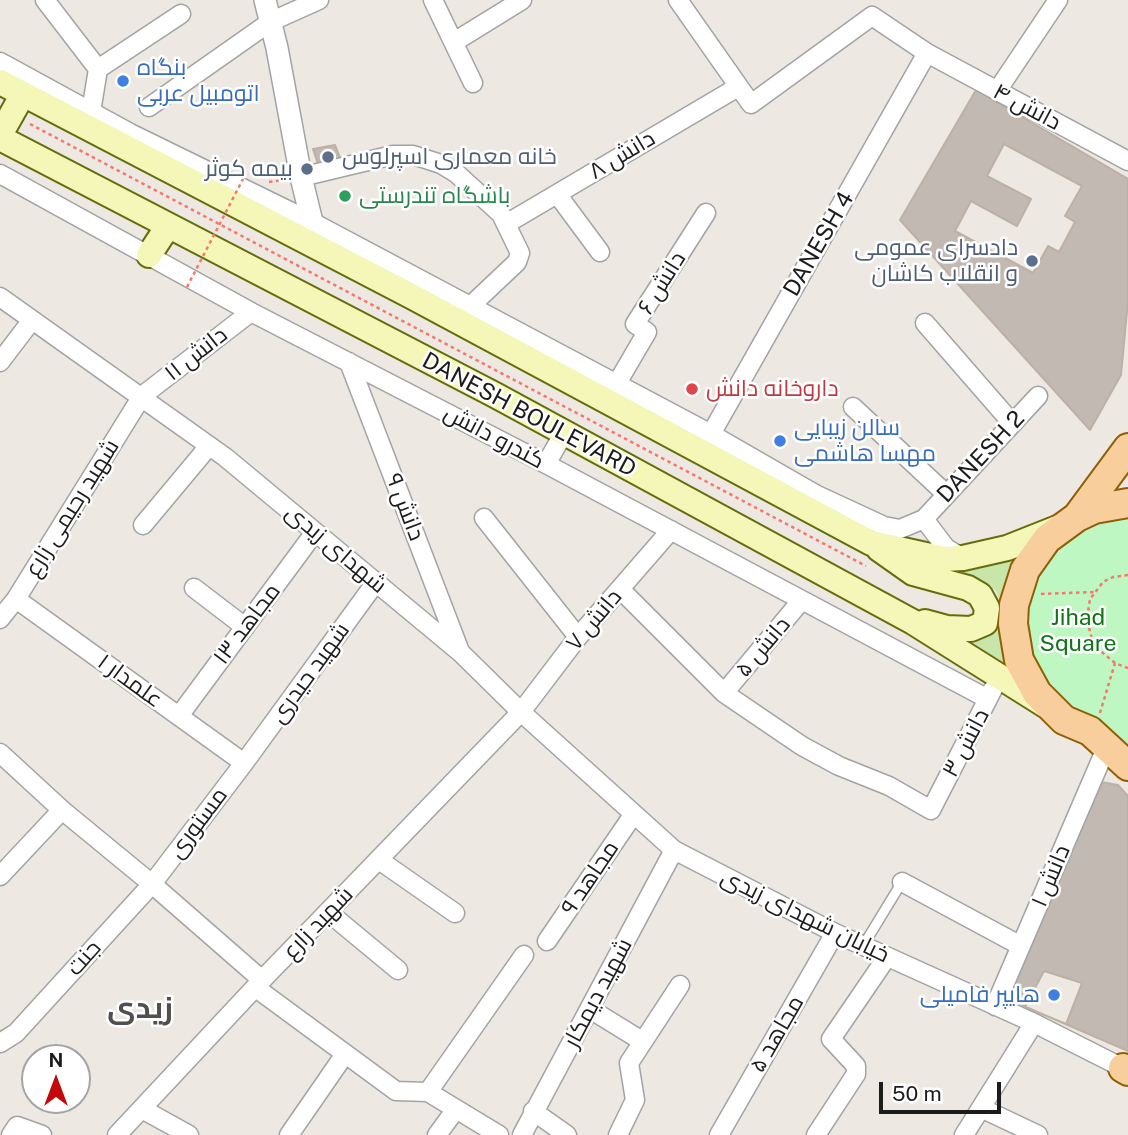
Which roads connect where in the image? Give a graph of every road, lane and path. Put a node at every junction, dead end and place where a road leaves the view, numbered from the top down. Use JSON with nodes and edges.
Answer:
{"nodes":[{"id":1,"x":44,"y":0,"type":"edge"},
{"id":2,"x":265,"y":0,"type":"edge"},
{"id":3,"x":319,"y":0,"type":"edge"},
{"id":4,"x":433,"y":0,"type":"edge"},
{"id":5,"x":522,"y":0,"type":"edge"},
{"id":6,"x":678,"y":0,"type":"edge"},
{"id":7,"x":1058,"y":0,"type":"edge"},
{"id":8,"x":181,"y":14,"type":"dead end"},
{"id":9,"x":270,"y":22,"type":"junction"},
{"id":10,"x":454,"y":41,"type":"junction"},
{"id":11,"x":927,"y":53,"type":"junction"},
{"id":12,"x":0,"y":62,"type":"edge"},
{"id":13,"x":98,"y":69,"type":"junction"},
{"id":14,"x":0,"y":82,"type":"edge"},
{"id":15,"x":473,"y":83,"type":"dead end"},
{"id":16,"x":737,"y":87,"type":"junction"},
{"id":17,"x":997,"y":91,"type":"junction"},
{"id":18,"x":23,"y":94,"type":"junction"},
{"id":19,"x":149,"y":107,"type":"dead end"},
{"id":20,"x":91,"y":112,"type":"junction"},
{"id":21,"x":24,"y":121,"type":"dead end"},
{"id":22,"x":0,"y":137,"type":"edge"},
{"id":23,"x":1128,"y":161,"type":"edge"},
{"id":24,"x":0,"y":174,"type":"edge"},
{"id":25,"x":301,"y":177,"type":"junction"},
{"id":26,"x":269,"y":183,"type":"dead end"},
{"id":27,"x":233,"y":187,"type":"junction"},
{"id":28,"x":557,"y":194,"type":"junction"},
{"id":29,"x":706,"y":213,"type":"dead end"},
{"id":30,"x":312,"y":222,"type":"junction"},
{"id":31,"x":506,"y":224,"type":"junction"},
{"id":32,"x":167,"y":226,"type":"junction"},
{"id":33,"x":600,"y":252,"type":"dead end"},
{"id":34,"x":149,"y":256,"type":"junction"},
{"id":35,"x":187,"y":287,"type":"dead end"},
{"id":36,"x":0,"y":297,"type":"edge"},
{"id":37,"x":251,"y":312,"type":"junction"},
{"id":38,"x":462,"y":314,"type":"junction"},
{"id":39,"x":32,"y":320,"type":"junction"},
{"id":40,"x":925,"y":323,"type":"dead end"},
{"id":41,"x":0,"y":362,"type":"edge"},
{"id":42,"x":349,"y":362,"type":"junction"},
{"id":43,"x":616,"y":386,"type":"junction"},
{"id":44,"x":142,"y":396,"type":"junction"},
{"id":45,"x":1038,"y":396,"type":"dead end"},
{"id":46,"x":853,"y":407,"type":"dead end"},
{"id":47,"x":1012,"y":423,"type":"junction"},
{"id":48,"x":564,"y":433,"type":"junction"},
{"id":49,"x":711,"y":434,"type":"junction"},
{"id":50,"x":209,"y":446,"type":"junction"},
{"id":51,"x":1128,"y":448,"type":"edge"},
{"id":52,"x":546,"y":464,"type":"junction"},
{"id":53,"x":946,"y":494,"type":"junction"},
{"id":54,"x":1128,"y":503,"type":"edge"},
{"id":55,"x":484,"y":518,"type":"dead end"},
{"id":56,"x":924,"y":519,"type":"junction"},
{"id":57,"x":1069,"y":522,"type":"junction"},
{"id":58,"x":142,"y":525,"type":"dead end"},
{"id":59,"x":671,"y":530,"type":"junction"},
{"id":60,"x":316,"y":532,"type":"junction"},
{"id":61,"x":871,"y":543,"type":"junction"},
{"id":62,"x":963,"y":558,"type":"junction"},
{"id":63,"x":872,"y":570,"type":"dead end"},
{"id":64,"x":1128,"y":575,"type":"edge"},
{"id":65,"x":376,"y":582,"type":"junction"},
{"id":66,"x":194,"y":588,"type":"dead end"},
{"id":67,"x":620,"y":589,"type":"junction"},
{"id":68,"x":1017,"y":590,"type":"junction"},
{"id":69,"x":1094,"y":592,"type":"junction"},
{"id":70,"x":16,"y":598,"type":"junction"},
{"id":71,"x":801,"y":601,"type":"junction"},
{"id":72,"x":888,"y":609,"type":"junction"},
{"id":73,"x":0,"y":619,"type":"edge"},
{"id":74,"x":245,"y":627,"type":"junction"},
{"id":75,"x":578,"y":637,"type":"junction"},
{"id":76,"x":461,"y":653,"type":"junction"},
{"id":77,"x":1115,"y":663,"type":"junction"},
{"id":78,"x":1128,"y":668,"type":"edge"},
{"id":79,"x":999,"y":676,"type":"junction"},
{"id":80,"x":724,"y":693,"type":"junction"},
{"id":81,"x":988,"y":699,"type":"junction"},
{"id":82,"x":1049,"y":707,"type":"junction"},
{"id":83,"x":521,"y":712,"type":"junction"},
{"id":84,"x":179,"y":716,"type":"junction"},
{"id":85,"x":1099,"y":739,"type":"junction"},
{"id":86,"x":0,"y":753,"type":"edge"},
{"id":87,"x":244,"y":763,"type":"junction"},
{"id":88,"x":1128,"y":766,"type":"edge"},
{"id":89,"x":62,"y":810,"type":"junction"},
{"id":90,"x":633,"y":815,"type":"junction"},
{"id":91,"x":674,"y":850,"type":"junction"},
{"id":92,"x":379,"y":860,"type":"junction"},
{"id":93,"x":0,"y":876,"type":"edge"},
{"id":94,"x":902,"y":883,"type":"joint"},
{"id":95,"x":152,"y":884,"type":"junction"},
{"id":96,"x":328,"y":912,"type":"junction"},
{"id":97,"x":455,"y":913,"type":"dead end"},
{"id":98,"x":835,"y":933,"type":"junction"},
{"id":99,"x":547,"y":941,"type":"dead end"},
{"id":100,"x":863,"y":946,"type":"junction"},
{"id":101,"x":1021,"y":946,"type":"junction"},
{"id":102,"x":524,"y":956,"type":"dead end"},
{"id":103,"x":887,"y":957,"type":"junction"},
{"id":104,"x":398,"y":970,"type":"dead end"},
{"id":105,"x":259,"y":984,"type":"junction"},
{"id":106,"x":680,"y":985,"type":"dead end"},
{"id":107,"x":995,"y":1006,"type":"junction"},
{"id":108,"x":590,"y":1009,"type":"junction"},
{"id":109,"x":1034,"y":1023,"type":"junction"},
{"id":110,"x":642,"y":1041,"type":"junction"},
{"id":111,"x":0,"y":1043,"type":"edge"},
{"id":112,"x":345,"y":1054,"type":"junction"},
{"id":113,"x":1126,"y":1069,"type":"edge"},
{"id":114,"x":428,"y":1092,"type":"junction"},
{"id":115,"x":981,"y":1108,"type":"junction"},
{"id":116,"x":142,"y":1109,"type":"junction"},
{"id":117,"x":456,"y":1109,"type":"junction"},
{"id":118,"x":533,"y":1111,"type":"junction"},
{"id":119,"x":11,"y":1135,"type":"edge"},
{"id":120,"x":42,"y":1135,"type":"edge"},
{"id":121,"x":117,"y":1135,"type":"edge"},
{"id":122,"x":190,"y":1135,"type":"edge"},
{"id":123,"x":289,"y":1135,"type":"edge"},
{"id":124,"x":437,"y":1135,"type":"edge"},
{"id":125,"x":499,"y":1135,"type":"edge"},
{"id":126,"x":522,"y":1135,"type":"edge"},
{"id":127,"x":567,"y":1135,"type":"edge"},
{"id":128,"x":618,"y":1135,"type":"edge"},
{"id":129,"x":719,"y":1135,"type":"edge"},
{"id":130,"x":816,"y":1135,"type":"edge"},
{"id":131,"x":964,"y":1135,"type":"edge"},
{"id":132,"x":1038,"y":1135,"type":"edge"}],
"edges":[{"from":1,"to":13,"type":"street"},
{"from":2,"to":9,"type":"street"},
{"from":3,"to":9,"type":"street"},
{"from":4,"to":10,"type":"street"},
{"from":5,"to":10,"type":"street"},
{"from":6,"to":16,"type":"street"},
{"from":7,"to":17,"type":"street"},
{"from":8,"to":13,"type":"street"},
{"from":9,"to":19,"type":"street"},
{"from":9,"to":25,"type":"street"},
{"from":10,"to":15,"type":"street"},
{"from":11,"to":16,"type":"street","name":"دانش ۴"},
{"from":11,"to":17,"type":"street","name":"دانش ۴"},
{"from":11,"to":49,"type":"street","name":"DANESH 4"},
{"from":12,"to":20,"type":"street"},
{"from":13,"to":20,"type":"street"},
{"from":14,"to":18,"type":"main road","name":"DANESH BOULEVARD"},
{"from":16,"to":28,"type":"street","name":"دانش ۸"},
{"from":17,"to":23,"type":"street","name":"دانش ۴"},
{"from":18,"to":22,"type":"main road"},
{"from":18,"to":27,"type":"main road","name":"DANESH BOULEVARD"},
{"from":20,"to":27,"type":"street"},
{"from":21,"to":63,"type":"path"},
{"from":22,"to":32,"type":"main road","name":"DANESH BOULEVARD"},
{"from":24,"to":34,"type":"street","name":"کندرو دانش"},
{"from":25,"to":26,"type":"path"},
{"from":25,"to":30,"type":"street"},
{"from":25,"to":31,"type":"street"},
{"from":27,"to":30,"type":"street"},
{"from":27,"to":35,"type":"path","bridge":true},
{"from":27,"to":38,"type":"main road","name":"DANESH BOULEVARD"},
{"from":28,"to":31,"type":"street","name":"دانش ۸"},
{"from":28,"to":33,"type":"street"},
{"from":29,"to":43,"type":"street","name":"دانش ۶"},
{"from":30,"to":38,"type":"street"},
{"from":31,"to":38,"type":"street"},
{"from":32,"to":34,"type":"main road"},
{"from":32,"to":48,"type":"main road","name":"DANESH BOULEVARD"},
{"from":34,"to":37,"type":"street","name":"کندرو دانش"},
{"from":36,"to":39,"type":"street","name":"شهدای زیدی"},
{"from":37,"to":42,"type":"street","name":"کندرو دانش"},
{"from":37,"to":44,"type":"street","name":"دانش ۱۱"},
{"from":38,"to":43,"type":"street"},
{"from":38,"to":61,"type":"main road","name":"DANESH BOULEVARD"},
{"from":39,"to":41,"type":"street"},
{"from":39,"to":44,"type":"street","name":"شهدای زیدی"},
{"from":40,"to":47,"type":"street"},
{"from":42,"to":52,"type":"street","name":"کندرو دانش"},
{"from":42,"to":76,"type":"street","name":"دانش ۹"},
{"from":43,"to":49,"type":"street"},
{"from":44,"to":50,"type":"street","name":"شهدای زیدی"},
{"from":44,"to":70,"type":"street","name":"شهید رحیمی زارع"},
{"from":45,"to":47,"type":"street","name":"DANESH 2"},
{"from":46,"to":53,"type":"street"},
{"from":47,"to":53,"type":"street","name":"DANESH 2"},
{"from":48,"to":52,"type":"street"},
{"from":48,"to":72,"type":"main road","name":"DANESH BOULEVARD"},
{"from":49,"to":56,"type":"street"},
{"from":50,"to":58,"type":"street"},
{"from":50,"to":60,"type":"street","name":"شهدای زیدی"},
{"from":51,"to":57,"type":"main road"},
{"from":52,"to":59,"type":"street","name":"کندرو دانش"},
{"from":53,"to":56,"type":"street","name":"DANESH 2"},
{"from":54,"to":57,"type":"main road"},
{"from":55,"to":75,"type":"street"},
{"from":56,"to":62,"type":"street"},
{"from":57,"to":62,"type":"main road","name":"DANESH BOULEVARD"},
{"from":57,"to":68,"type":"main road"},
{"from":59,"to":67,"type":"street","name":"دانش ۷"},
{"from":59,"to":71,"type":"street","name":"کندرو دانش"},
{"from":60,"to":65,"type":"street","name":"شهدای زیدی"},
{"from":60,"to":74,"type":"street","name":"مجاهد ۱۳"},
{"from":61,"to":62,"type":"main road","name":"DANESH BOULEVARD"},
{"from":61,"to":72,"type":"main road"},
{"from":64,"to":69,"type":"path"},
{"from":65,"to":76,"type":"street","name":"شهدای زیدی"},
{"from":65,"to":87,"type":"street","name":"شهید حیدری"},
{"from":66,"to":74,"type":"street"},
{"from":67,"to":75,"type":"street","name":"دانش ۷"},
{"from":67,"to":80,"type":"street"},
{"from":68,"to":69,"type":"path"},
{"from":68,"to":82,"type":"main road"},
{"from":69,"to":77,"type":"path"},
{"from":70,"to":73,"type":"street","name":"شهید رحیمی زارع"},
{"from":70,"to":84,"type":"street","name":"علمدار ۱"},
{"from":71,"to":80,"type":"street","name":"دانش ۵"},
{"from":71,"to":81,"type":"street","name":"کندرو دانش"},
{"from":72,"to":79,"type":"main road","name":"DANESH BOULEVARD"},
{"from":74,"to":84,"type":"street","name":"مجاهد ۱۳"},
{"from":75,"to":83,"type":"street","name":"دانش ۷"},
{"from":76,"to":83,"type":"street","name":"شهدای زیدی"},
{"from":77,"to":78,"type":"path"},
{"from":77,"to":85,"type":"path"},
{"from":79,"to":81,"type":"street","name":"دانش ۳"},
{"from":79,"to":82,"type":"main road","name":"DANESH BOULEVARD"},
{"from":80,"to":81,"type":"street","name":"دانش ۳"},
{"from":82,"to":85,"type":"main road"},
{"from":83,"to":90,"type":"street","name":"خیابان شهدای زیدی"},
{"from":83,"to":92,"type":"street","name":"شهید زارع"},
{"from":84,"to":87,"type":"street","name":"علمدار ۱"},
{"from":85,"to":88,"type":"main road"},
{"from":85,"to":101,"type":"street","name":"دانش ۱"},
{"from":86,"to":89,"type":"street"},
{"from":87,"to":95,"type":"street","name":"مستوری"},
{"from":89,"to":93,"type":"street"},
{"from":89,"to":95,"type":"street"},
{"from":90,"to":91,"type":"street","name":"خیابان شهدای زیدی"},
{"from":90,"to":99,"type":"street","name":"مجاهد ۹"},
{"from":91,"to":98,"type":"street","name":"خیابان شهدای زیدی"},
{"from":91,"to":108,"type":"street","name":"شهید دیمکار"},
{"from":92,"to":96,"type":"street","name":"شهید زارع"},
{"from":92,"to":97,"type":"street"},
{"from":94,"to":100,"type":"lane"},
{"from":94,"to":101,"type":"street"},
{"from":95,"to":105,"type":"street"},
{"from":95,"to":111,"type":"street","name":"جنت"},
{"from":96,"to":104,"type":"street"},
{"from":96,"to":105,"type":"street","name":"شهید زارع"},
{"from":98,"to":100,"type":"street","name":"خیابان شهدای زیدی"},
{"from":98,"to":129,"type":"street","name":"مجاهد ۵"},
{"from":100,"to":103,"type":"street","name":"خیابان شهدای زیدی"},
{"from":101,"to":107,"type":"street","name":"دانش ۱"},
{"from":102,"to":114,"type":"street"},
{"from":103,"to":107,"type":"street","name":"خیابان شهدای زیدی"},
{"from":103,"to":130,"type":"street"},
{"from":105,"to":112,"type":"street"},
{"from":105,"to":116,"type":"street","name":"شهید زارع"},
{"from":106,"to":110,"type":"street"},
{"from":107,"to":109,"type":"street","name":"خیابان شهدای زیدی"},
{"from":108,"to":110,"type":"street"},
{"from":108,"to":118,"type":"street","name":"شهید دیمکار"},
{"from":109,"to":113,"type":"street","name":"خیابان شهدای زیدی"},
{"from":109,"to":115,"type":"street"},
{"from":110,"to":128,"type":"street"},
{"from":112,"to":114,"type":"street"},
{"from":112,"to":123,"type":"street"},
{"from":114,"to":117,"type":"street"},
{"from":115,"to":131,"type":"street"},
{"from":115,"to":132,"type":"street"},
{"from":116,"to":121,"type":"street","name":"شهید زارع"},
{"from":116,"to":122,"type":"street"},
{"from":117,"to":124,"type":"street"},
{"from":117,"to":125,"type":"street"},
{"from":118,"to":126,"type":"street","name":"شهید دیمکار"},
{"from":118,"to":127,"type":"street"},
{"from":119,"to":120,"type":"street"}]}
